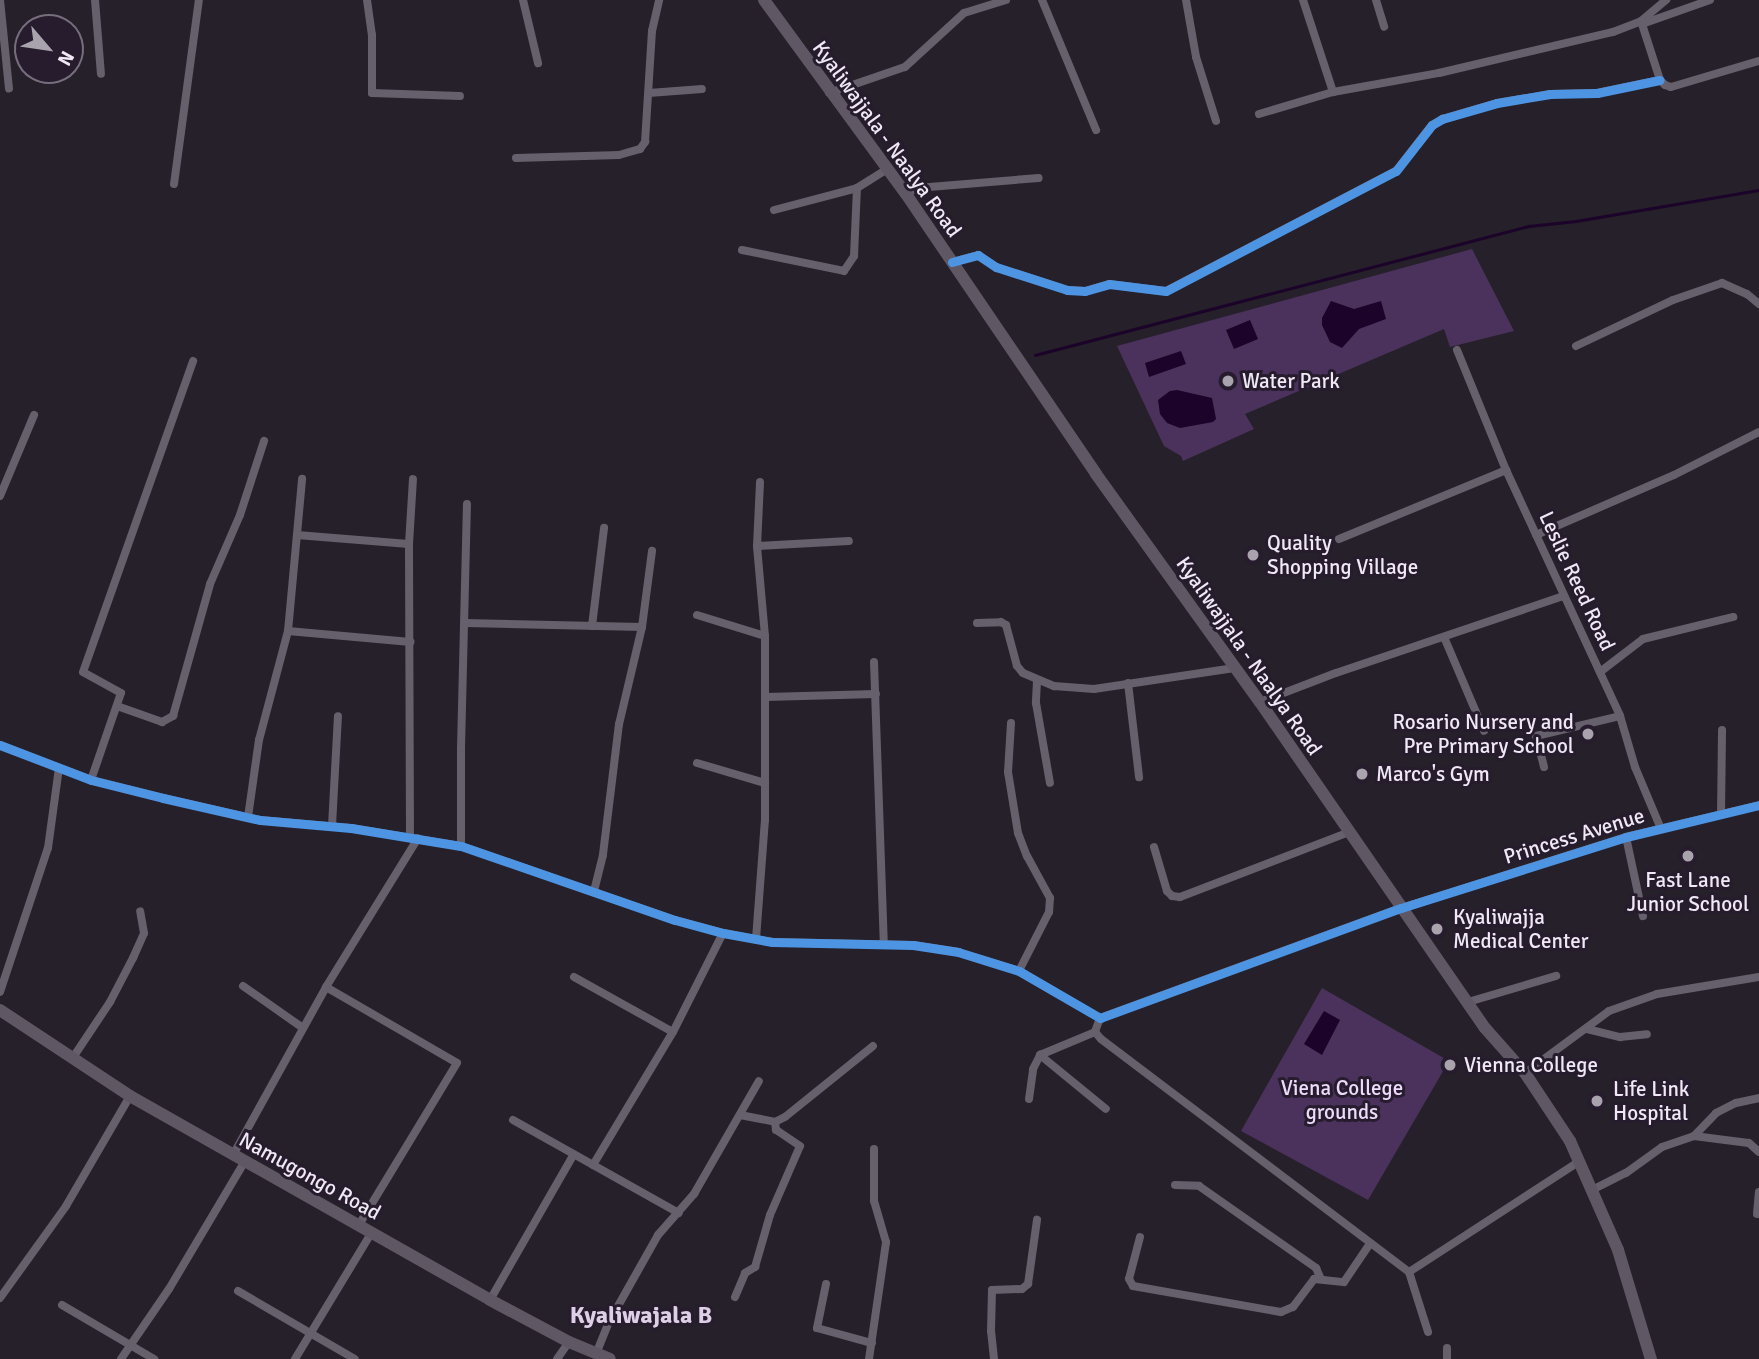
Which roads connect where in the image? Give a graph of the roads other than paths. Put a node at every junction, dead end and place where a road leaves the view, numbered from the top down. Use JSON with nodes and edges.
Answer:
{"nodes":[{"id":1,"x":0,"y":0,"type":"edge"},
{"id":2,"x":95,"y":0,"type":"edge"},
{"id":3,"x":199,"y":0,"type":"edge"},
{"id":4,"x":367,"y":0,"type":"edge"},
{"id":5,"x":523,"y":0,"type":"edge"},
{"id":6,"x":659,"y":0,"type":"edge"},
{"id":7,"x":764,"y":0,"type":"edge"},
{"id":8,"x":1006,"y":0,"type":"edge"},
{"id":9,"x":1042,"y":0,"type":"edge"},
{"id":10,"x":1186,"y":0,"type":"edge"},
{"id":11,"x":1303,"y":0,"type":"edge"},
{"id":12,"x":1376,"y":0,"type":"edge"},
{"id":13,"x":1666,"y":0,"type":"edge"},
{"id":14,"x":1710,"y":0,"type":"edge"},
{"id":15,"x":1642,"y":22,"type":"junction"},
{"id":16,"x":1384,"y":27,"type":"dead end"},
{"id":17,"x":1759,"y":61,"type":"edge"},
{"id":18,"x":538,"y":63,"type":"dead end"},
{"id":19,"x":101,"y":74,"type":"dead end"},
{"id":20,"x":1660,"y":80,"type":"junction"},
{"id":21,"x":9,"y":89,"type":"dead end"},
{"id":22,"x":702,"y":89,"type":"dead end"},
{"id":23,"x":1333,"y":92,"type":"junction"},
{"id":24,"x":649,"y":93,"type":"junction"},
{"id":25,"x":829,"y":93,"type":"junction"},
{"id":26,"x":460,"y":96,"type":"dead end"},
{"id":27,"x":1259,"y":114,"type":"dead end"},
{"id":28,"x":1216,"y":121,"type":"dead end"},
{"id":29,"x":1096,"y":130,"type":"dead end"},
{"id":30,"x":516,"y":158,"type":"dead end"},
{"id":31,"x":887,"y":169,"type":"junction"},
{"id":32,"x":1039,"y":178,"type":"dead end"},
{"id":33,"x":174,"y":184,"type":"dead end"},
{"id":34,"x":857,"y":188,"type":"junction"},
{"id":35,"x":906,"y":194,"type":"junction"},
{"id":36,"x":774,"y":210,"type":"dead end"},
{"id":37,"x":742,"y":250,"type":"dead end"},
{"id":38,"x":953,"y":262,"type":"junction"},
{"id":39,"x":1759,"y":304,"type":"edge"},
{"id":40,"x":1576,"y":346,"type":"dead end"},
{"id":41,"x":1457,"y":350,"type":"dead end"},
{"id":42,"x":193,"y":361,"type":"dead end"},
{"id":43,"x":34,"y":415,"type":"dead end"},
{"id":44,"x":1759,"y":432,"type":"edge"},
{"id":45,"x":264,"y":441,"type":"dead end"},
{"id":46,"x":1506,"y":470,"type":"junction"},
{"id":47,"x":413,"y":479,"type":"dead end"},
{"id":48,"x":302,"y":480,"type":"dead end"},
{"id":49,"x":760,"y":482,"type":"dead end"},
{"id":50,"x":0,"y":496,"type":"edge"},
{"id":51,"x":467,"y":504,"type":"dead end"},
{"id":52,"x":604,"y":528,"type":"dead end"},
{"id":53,"x":298,"y":535,"type":"junction"},
{"id":54,"x":1536,"y":535,"type":"junction"},
{"id":55,"x":1339,"y":539,"type":"dead end"},
{"id":56,"x":849,"y":541,"type":"dead end"},
{"id":57,"x":410,"y":544,"type":"junction"},
{"id":58,"x":757,"y":546,"type":"junction"},
{"id":59,"x":652,"y":551,"type":"dead end"},
{"id":60,"x":1563,"y":596,"type":"junction"},
{"id":61,"x":697,"y":615,"type":"dead end"},
{"id":62,"x":1733,"y":617,"type":"dead end"},
{"id":63,"x":465,"y":623,"type":"junction"},
{"id":64,"x":977,"y":623,"type":"dead end"},
{"id":65,"x":592,"y":626,"type":"junction"},
{"id":66,"x":642,"y":627,"type":"junction"},
{"id":67,"x":288,"y":631,"type":"junction"},
{"id":68,"x":765,"y":636,"type":"junction"},
{"id":69,"x":1444,"y":637,"type":"junction"},
{"id":70,"x":411,"y":642,"type":"junction"},
{"id":71,"x":874,"y":662,"type":"dead end"},
{"id":72,"x":1234,"y":668,"type":"junction"},
{"id":73,"x":1601,"y":672,"type":"junction"},
{"id":74,"x":1037,"y":681,"type":"junction"},
{"id":75,"x":1128,"y":683,"type":"junction"},
{"id":76,"x":876,"y":694,"type":"junction"},
{"id":77,"x":765,"y":697,"type":"junction"},
{"id":78,"x":1259,"y":702,"type":"junction"},
{"id":79,"x":117,"y":706,"type":"junction"},
{"id":80,"x":338,"y":716,"type":"dead end"},
{"id":81,"x":1620,"y":716,"type":"junction"},
{"id":82,"x":1011,"y":723,"type":"dead end"},
{"id":83,"x":1722,"y":730,"type":"dead end"},
{"id":84,"x":1484,"y":731,"type":"dead end"},
{"id":85,"x":0,"y":745,"type":"edge"},
{"id":86,"x":697,"y":763,"type":"dead end"},
{"id":87,"x":1544,"y":766,"type":"dead end"},
{"id":88,"x":59,"y":768,"type":"junction"},
{"id":89,"x":1139,"y":777,"type":"dead end"},
{"id":90,"x":91,"y":780,"type":"junction"},
{"id":91,"x":765,"y":783,"type":"junction"},
{"id":92,"x":1049,"y":783,"type":"dead end"},
{"id":93,"x":1759,"y":805,"type":"edge"},
{"id":94,"x":1721,"y":815,"type":"junction"},
{"id":95,"x":248,"y":817,"type":"junction"},
{"id":96,"x":332,"y":826,"type":"junction"},
{"id":97,"x":1661,"y":829,"type":"junction"},
{"id":98,"x":1349,"y":832,"type":"junction"},
{"id":99,"x":414,"y":837,"type":"junction"},
{"id":100,"x":1626,"y":837,"type":"junction"},
{"id":101,"x":461,"y":846,"type":"junction"},
{"id":102,"x":1154,"y":847,"type":"dead end"},
{"id":103,"x":594,"y":891,"type":"junction"},
{"id":104,"x":1401,"y":908,"type":"junction"},
{"id":105,"x":140,"y":911,"type":"dead end"},
{"id":106,"x":1643,"y":916,"type":"dead end"},
{"id":107,"x":723,"y":933,"type":"junction"},
{"id":108,"x":756,"y":939,"type":"junction"},
{"id":109,"x":884,"y":944,"type":"junction"},
{"id":110,"x":1019,"y":971,"type":"junction"},
{"id":111,"x":1556,"y":976,"type":"dead end"},
{"id":112,"x":573,"y":977,"type":"dead end"},
{"id":113,"x":1759,"y":977,"type":"edge"},
{"id":114,"x":243,"y":986,"type":"dead end"},
{"id":115,"x":326,"y":987,"type":"junction"},
{"id":116,"x":0,"y":992,"type":"edge"},
{"id":117,"x":1468,"y":1002,"type":"junction"},
{"id":118,"x":0,"y":1010,"type":"edge"},
{"id":119,"x":1100,"y":1018,"type":"junction"},
{"id":120,"x":303,"y":1028,"type":"junction"},
{"id":121,"x":1587,"y":1029,"type":"junction"},
{"id":122,"x":673,"y":1032,"type":"junction"},
{"id":123,"x":1095,"y":1032,"type":"junction"},
{"id":124,"x":1647,"y":1034,"type":"dead end"},
{"id":125,"x":873,"y":1046,"type":"dead end"},
{"id":126,"x":1041,"y":1055,"type":"junction"},
{"id":127,"x":72,"y":1059,"type":"junction"},
{"id":128,"x":1525,"y":1073,"type":"junction"},
{"id":129,"x":759,"y":1081,"type":"dead end"},
{"id":130,"x":130,"y":1096,"type":"junction"},
{"id":131,"x":1759,"y":1098,"type":"edge"},
{"id":132,"x":1029,"y":1099,"type":"dead end"},
{"id":133,"x":1106,"y":1109,"type":"dead end"},
{"id":134,"x":740,"y":1115,"type":"junction"},
{"id":135,"x":513,"y":1120,"type":"dead end"},
{"id":136,"x":775,"y":1122,"type":"junction"},
{"id":137,"x":1694,"y":1136,"type":"junction"},
{"id":138,"x":874,"y":1149,"type":"dead end"},
{"id":139,"x":1759,"y":1152,"type":"edge"},
{"id":140,"x":574,"y":1154,"type":"junction"},
{"id":141,"x":233,"y":1155,"type":"junction"},
{"id":142,"x":245,"y":1161,"type":"junction"},
{"id":143,"x":1580,"y":1161,"type":"junction"},
{"id":144,"x":593,"y":1165,"type":"junction"},
{"id":145,"x":1175,"y":1185,"type":"dead end"},
{"id":146,"x":1594,"y":1189,"type":"junction"},
{"id":147,"x":1759,"y":1192,"type":"edge"},
{"id":148,"x":679,"y":1213,"type":"junction"},
{"id":149,"x":1758,"y":1214,"type":"edge"},
{"id":150,"x":1037,"y":1220,"type":"dead end"},
{"id":151,"x":359,"y":1225,"type":"junction"},
{"id":152,"x":372,"y":1232,"type":"junction"},
{"id":153,"x":1140,"y":1237,"type":"dead end"},
{"id":154,"x":1369,"y":1245,"type":"junction"},
{"id":155,"x":1409,"y":1272,"type":"junction"},
{"id":156,"x":1321,"y":1279,"type":"junction"},
{"id":157,"x":826,"y":1284,"type":"dead end"},
{"id":158,"x":238,"y":1291,"type":"dead end"},
{"id":159,"x":735,"y":1297,"type":"dead end"},
{"id":160,"x":0,"y":1298,"type":"edge"},
{"id":161,"x":490,"y":1300,"type":"junction"},
{"id":162,"x":62,"y":1305,"type":"dead end"},
{"id":163,"x":1428,"y":1332,"type":"dead end"},
{"id":164,"x":311,"y":1333,"type":"junction"},
{"id":165,"x":569,"y":1342,"type":"junction"},
{"id":166,"x":872,"y":1343,"type":"junction"},
{"id":167,"x":131,"y":1346,"type":"junction"},
{"id":168,"x":1447,"y":1348,"type":"dead end"},
{"id":169,"x":596,"y":1354,"type":"junction"},
{"id":170,"x":121,"y":1359,"type":"edge"},
{"id":171,"x":154,"y":1359,"type":"edge"},
{"id":172,"x":295,"y":1359,"type":"edge"},
{"id":173,"x":355,"y":1359,"type":"edge"},
{"id":174,"x":557,"y":1359,"type":"edge"},
{"id":175,"x":610,"y":1359,"type":"edge"},
{"id":176,"x":869,"y":1359,"type":"edge"},
{"id":177,"x":994,"y":1359,"type":"edge"},
{"id":178,"x":1447,"y":1359,"type":"edge"},
{"id":179,"x":1651,"y":1359,"type":"edge"}],
"edges":[{"from":1,"to":21,"type":"street"},
{"from":2,"to":19,"type":"street"},
{"from":3,"to":33,"type":"street"},
{"from":4,"to":26,"type":"street"},
{"from":5,"to":18,"type":"street"},
{"from":6,"to":24,"type":"street"},
{"from":7,"to":25,"type":"main road","name":"Kyaliwajjala - Naalya Road"},
{"from":8,"to":25,"type":"street"},
{"from":9,"to":29,"type":"street"},
{"from":10,"to":28,"type":"street"},
{"from":11,"to":23,"type":"street"},
{"from":12,"to":16,"type":"street"},
{"from":13,"to":15,"type":"street"},
{"from":14,"to":15,"type":"street"},
{"from":15,"to":20,"type":"street"},
{"from":15,"to":23,"type":"street"},
{"from":17,"to":20,"type":"street"},
{"from":20,"to":38,"type":"street"},
{"from":22,"to":24,"type":"street"},
{"from":23,"to":27,"type":"street"},
{"from":24,"to":30,"type":"street"},
{"from":25,"to":31,"type":"main road","name":"Kyaliwajjala - Naalya Road"},
{"from":31,"to":34,"type":"street"},
{"from":31,"to":35,"type":"main road","name":"Kyaliwajjala - Naalya Road"},
{"from":32,"to":35,"type":"street"},
{"from":34,"to":36,"type":"street"},
{"from":34,"to":37,"type":"street"},
{"from":35,"to":38,"type":"main road","name":"Kyaliwajjala - Naalya Road"},
{"from":38,"to":72,"type":"main road","name":"Kyaliwajjala - Naalya Road"},
{"from":39,"to":40,"type":"street"},
{"from":41,"to":46,"type":"street","name":"Leslie Reed Road"},
{"from":42,"to":79,"type":"street"},
{"from":43,"to":50,"type":"street"},
{"from":44,"to":54,"type":"street"},
{"from":45,"to":79,"type":"street"},
{"from":46,"to":54,"type":"street","name":"Leslie Reed Road"},
{"from":46,"to":55,"type":"street"},
{"from":47,"to":57,"type":"street"},
{"from":48,"to":53,"type":"street"},
{"from":49,"to":58,"type":"street"},
{"from":51,"to":63,"type":"street"},
{"from":52,"to":65,"type":"street"},
{"from":53,"to":57,"type":"street"},
{"from":53,"to":67,"type":"street"},
{"from":54,"to":60,"type":"street","name":"Leslie Reed Road"},
{"from":56,"to":58,"type":"street"},
{"from":57,"to":70,"type":"street"},
{"from":58,"to":68,"type":"street"},
{"from":59,"to":66,"type":"street"},
{"from":60,"to":69,"type":"street"},
{"from":60,"to":73,"type":"street","name":"Leslie Reed Road"},
{"from":61,"to":68,"type":"street"},
{"from":62,"to":73,"type":"street"},
{"from":63,"to":65,"type":"street"},
{"from":63,"to":101,"type":"street"},
{"from":64,"to":74,"type":"street"},
{"from":65,"to":66,"type":"street"},
{"from":66,"to":103,"type":"street"},
{"from":67,"to":70,"type":"street"},
{"from":67,"to":95,"type":"street"},
{"from":68,"to":77,"type":"street"},
{"from":69,"to":78,"type":"street"},
{"from":69,"to":84,"type":"street"},
{"from":70,"to":99,"type":"street"},
{"from":71,"to":76,"type":"street"},
{"from":72,"to":75,"type":"street"},
{"from":72,"to":78,"type":"main road","name":"Kyaliwajjala - Naalya Road"},
{"from":73,"to":81,"type":"street","name":"Leslie Reed Road"},
{"from":74,"to":75,"type":"street"},
{"from":74,"to":92,"type":"street"},
{"from":75,"to":89,"type":"street"},
{"from":76,"to":77,"type":"street"},
{"from":76,"to":109,"type":"street"},
{"from":77,"to":91,"type":"street"},
{"from":78,"to":98,"type":"main road","name":"Kyaliwajjala - Naalya Road"},
{"from":79,"to":90,"type":"street"},
{"from":80,"to":96,"type":"street"},
{"from":81,"to":87,"type":"street"},
{"from":81,"to":97,"type":"street","name":"Leslie Reed Road"},
{"from":82,"to":110,"type":"street"},
{"from":83,"to":94,"type":"street"},
{"from":85,"to":88,"type":"street"},
{"from":86,"to":91,"type":"street"},
{"from":88,"to":90,"type":"street"},
{"from":88,"to":116,"type":"street"},
{"from":90,"to":95,"type":"street"},
{"from":91,"to":108,"type":"street"},
{"from":93,"to":94,"type":"street","name":"Princess Avenue"},
{"from":94,"to":97,"type":"street","name":"Princess Avenue"},
{"from":95,"to":96,"type":"street"},
{"from":96,"to":99,"type":"street"},
{"from":97,"to":100,"type":"street","name":"Princess Avenue"},
{"from":98,"to":102,"type":"street"},
{"from":98,"to":104,"type":"main road","name":"Kyaliwajjala - Naalya Road"},
{"from":99,"to":101,"type":"street"},
{"from":99,"to":115,"type":"street"},
{"from":100,"to":104,"type":"street","name":"Princess Avenue"},
{"from":100,"to":106,"type":"street"},
{"from":101,"to":103,"type":"street"},
{"from":103,"to":107,"type":"street"},
{"from":104,"to":117,"type":"main road","name":"Kyaliwajjala - Naalya Road"},
{"from":104,"to":119,"type":"street","name":"Princess Avenue"},
{"from":105,"to":127,"type":"street"},
{"from":107,"to":108,"type":"street"},
{"from":107,"to":122,"type":"street"},
{"from":108,"to":109,"type":"street"},
{"from":109,"to":110,"type":"street"},
{"from":110,"to":119,"type":"street"},
{"from":111,"to":117,"type":"street"},
{"from":112,"to":122,"type":"street"},
{"from":113,"to":121,"type":"street"},
{"from":114,"to":120,"type":"street"},
{"from":115,"to":120,"type":"street"},
{"from":115,"to":151,"type":"street"},
{"from":117,"to":128,"type":"main road","name":"Kyaliwajjala - Naalya Road"},
{"from":118,"to":127,"type":"main road","name":"Namugongo Road"},
{"from":119,"to":123,"type":"street"},
{"from":120,"to":141,"type":"street"},
{"from":121,"to":124,"type":"street"},
{"from":121,"to":128,"type":"street"},
{"from":122,"to":144,"type":"street"},
{"from":123,"to":126,"type":"street"},
{"from":123,"to":154,"type":"street"},
{"from":125,"to":136,"type":"street"},
{"from":126,"to":132,"type":"street"},
{"from":126,"to":133,"type":"street"},
{"from":127,"to":130,"type":"main road","name":"Namugongo Road"},
{"from":128,"to":143,"type":"main road","name":"Kyaliwajjala - Naalya Road"},
{"from":129,"to":134,"type":"street"},
{"from":130,"to":141,"type":"main road","name":"Namugongo Road"},
{"from":130,"to":160,"type":"street"},
{"from":131,"to":137,"type":"street"},
{"from":134,"to":136,"type":"street"},
{"from":134,"to":148,"type":"street"},
{"from":135,"to":140,"type":"street"},
{"from":136,"to":159,"type":"street"},
{"from":137,"to":139,"type":"street"},
{"from":137,"to":146,"type":"street"},
{"from":138,"to":166,"type":"street"},
{"from":140,"to":144,"type":"street"},
{"from":140,"to":161,"type":"street"},
{"from":141,"to":142,"type":"main road","name":"Namugongo Road"},
{"from":142,"to":151,"type":"main road","name":"Namugongo Road"},
{"from":142,"to":167,"type":"street"},
{"from":143,"to":146,"type":"main road","name":"Kyaliwajjala - Naalya Road"},
{"from":143,"to":155,"type":"street"},
{"from":144,"to":148,"type":"street"},
{"from":145,"to":156,"type":"street"},
{"from":146,"to":179,"type":"main road","name":"Kyaliwajjala - Naalya Road"},
{"from":147,"to":149,"type":"street"},
{"from":148,"to":169,"type":"street"},
{"from":150,"to":177,"type":"street"},
{"from":151,"to":152,"type":"main road","name":"Namugongo Road"},
{"from":152,"to":161,"type":"main road","name":"Namugongo Road"},
{"from":152,"to":164,"type":"street"},
{"from":153,"to":156,"type":"street"},
{"from":154,"to":155,"type":"street"},
{"from":154,"to":156,"type":"street"},
{"from":155,"to":163,"type":"street"},
{"from":157,"to":166,"type":"street"},
{"from":158,"to":164,"type":"street"},
{"from":161,"to":165,"type":"main road","name":"Namugongo Road"},
{"from":162,"to":167,"type":"street"},
{"from":164,"to":172,"type":"street"},
{"from":164,"to":173,"type":"street"},
{"from":165,"to":169,"type":"main road","name":"Namugongo Road"},
{"from":165,"to":174,"type":"street"},
{"from":166,"to":176,"type":"street"},
{"from":167,"to":170,"type":"street"},
{"from":167,"to":171,"type":"street"},
{"from":168,"to":178,"type":"street"},
{"from":169,"to":175,"type":"main road","name":"Namugongo Road"}]}
